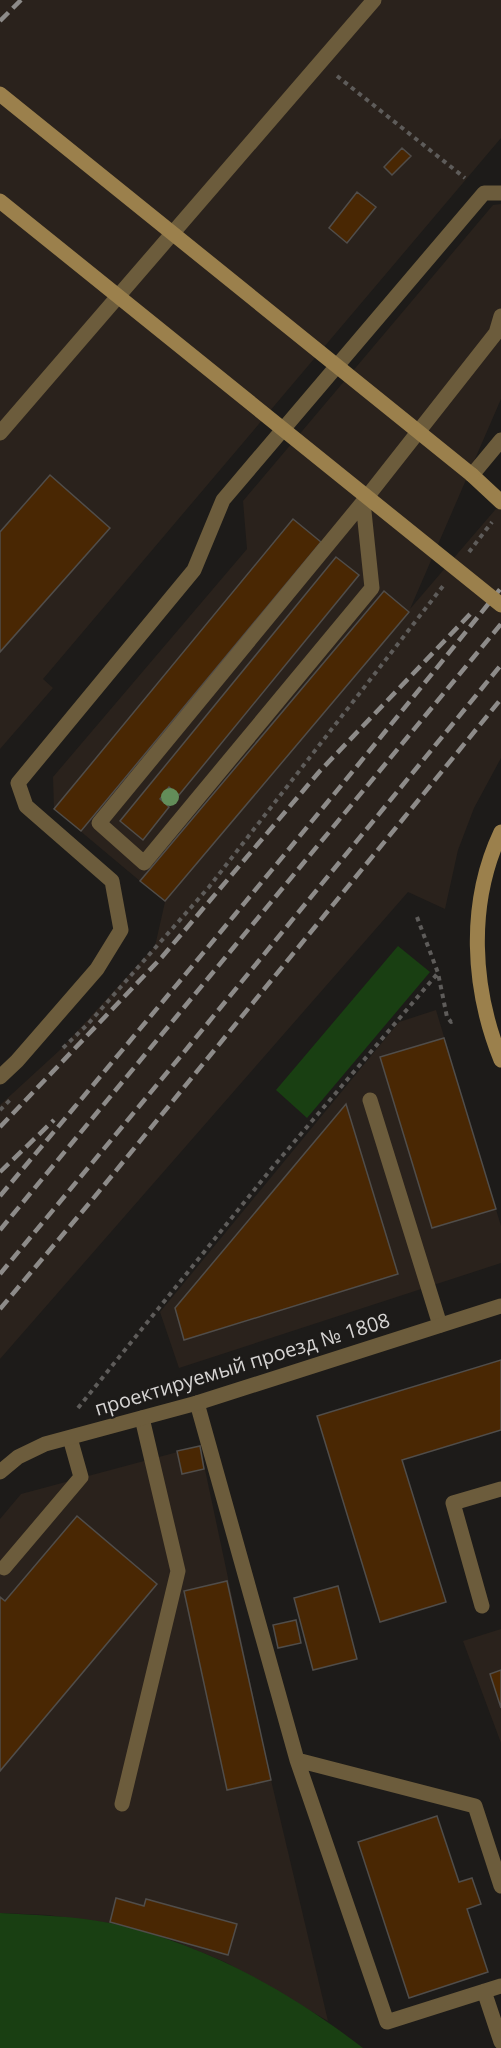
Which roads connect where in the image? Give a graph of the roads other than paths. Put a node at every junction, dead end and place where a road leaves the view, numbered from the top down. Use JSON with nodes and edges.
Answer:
{"nodes":[{"id":1,"x":374,"y":0,"type":"edge"},
{"id":2,"x":0,"y":94,"type":"edge"},
{"id":3,"x":501,"y":193,"type":"edge"},
{"id":4,"x":0,"y":201,"type":"edge"},
{"id":5,"x":501,"y":316,"type":"edge"},
{"id":6,"x":0,"y":433,"type":"edge"},
{"id":7,"x":501,"y":440,"type":"edge"},
{"id":8,"x":472,"y":475,"type":"junction"},
{"id":9,"x":501,"y":497,"type":"edge"},
{"id":10,"x":363,"y":502,"type":"junction"},
{"id":11,"x":501,"y":502,"type":"edge"},
{"id":12,"x":501,"y":605,"type":"edge"},
{"id":13,"x":501,"y":832,"type":"edge"},
{"id":14,"x":501,"y":1060,"type":"edge"},
{"id":15,"x":0,"y":1077,"type":"edge"},
{"id":16,"x":369,"y":1100,"type":"dead end"},
{"id":17,"x":501,"y":1306,"type":"edge"},
{"id":18,"x":440,"y":1325,"type":"junction"},
{"id":19,"x":197,"y":1403,"type":"junction"},
{"id":20,"x":142,"y":1418,"type":"junction"},
{"id":21,"x":70,"y":1438,"type":"junction"},
{"id":22,"x":0,"y":1472,"type":"edge"},
{"id":23,"x":501,"y":1489,"type":"edge"},
{"id":24,"x":4,"y":1568,"type":"dead end"},
{"id":25,"x":482,"y":1606,"type":"dead end"},
{"id":26,"x":297,"y":1760,"type":"junction"},
{"id":27,"x":122,"y":1804,"type":"dead end"},
{"id":28,"x":501,"y":1886,"type":"edge"},
{"id":29,"x":501,"y":1986,"type":"edge"},
{"id":30,"x":484,"y":1991,"type":"junction"},
{"id":31,"x":501,"y":2042,"type":"edge"}],
"edges":[{"from":1,"to":6,"type":"street"},
{"from":2,"to":8,"type":"main road","bridge":true},
{"from":3,"to":15,"type":"street"},
{"from":4,"to":12,"type":"main road","bridge":true},
{"from":5,"to":10,"type":"street"},
{"from":7,"to":8,"type":"street"},
{"from":8,"to":9,"type":"main road"},
{"from":8,"to":11,"type":"main road"},
{"from":10,"to":10,"type":"street"},
{"from":13,"to":14,"type":"main road"},
{"from":16,"to":18,"type":"street"},
{"from":17,"to":18,"type":"street","name":"проектируемый проезд № 1808"},
{"from":18,"to":19,"type":"street","name":"проектируемый проезд № 1808"},
{"from":19,"to":20,"type":"street","name":"проектируемый проезд № 1808"},
{"from":19,"to":26,"type":"street"},
{"from":20,"to":21,"type":"street","name":"проектируемый проезд № 1808"},
{"from":20,"to":27,"type":"street"},
{"from":21,"to":22,"type":"street","name":"проектируемый проезд № 1808"},
{"from":21,"to":24,"type":"street"},
{"from":23,"to":25,"type":"street"},
{"from":26,"to":28,"type":"street"},
{"from":26,"to":30,"type":"street"},
{"from":29,"to":30,"type":"street"},
{"from":30,"to":31,"type":"street"}]}
